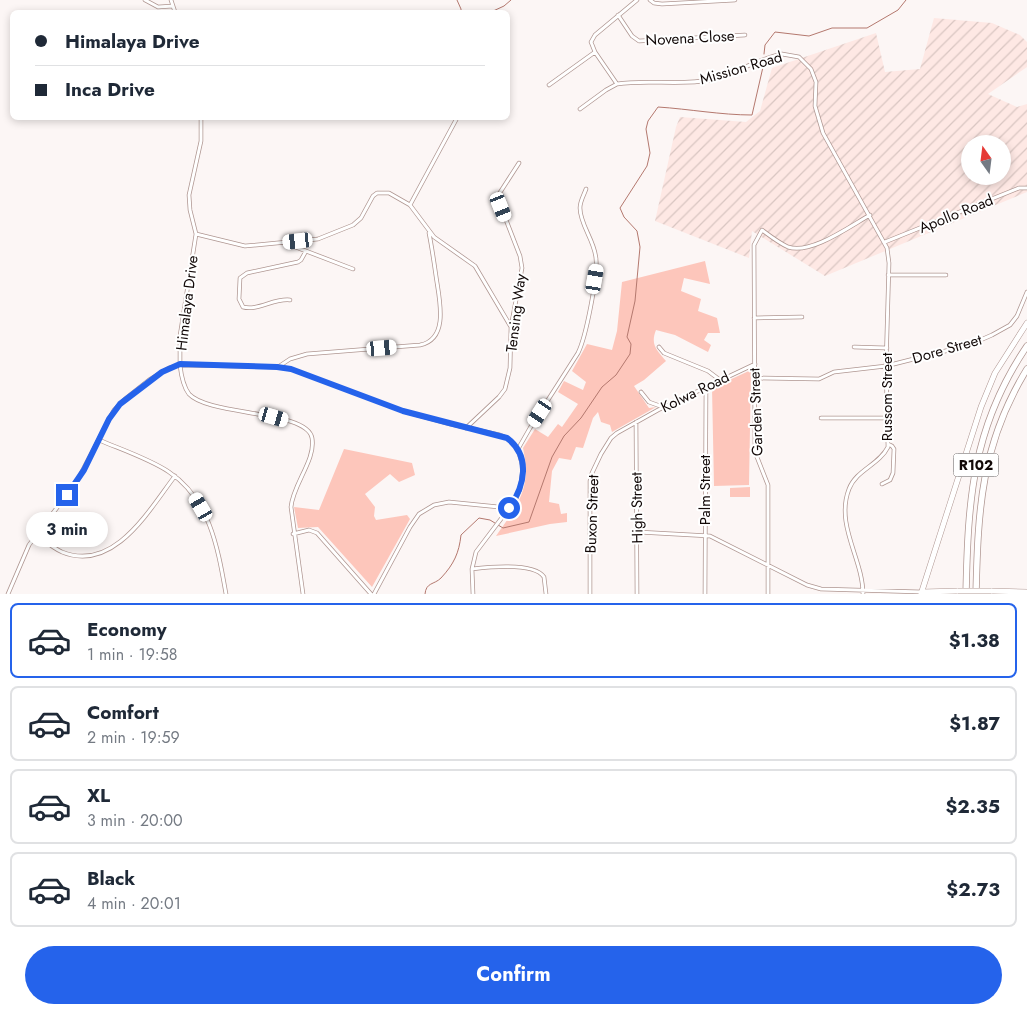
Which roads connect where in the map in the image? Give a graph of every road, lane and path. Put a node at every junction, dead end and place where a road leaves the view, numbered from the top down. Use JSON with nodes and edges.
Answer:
{"nodes":[{"id":1,"x":145,"y":0,"type":"edge"},
{"id":2,"x":171,"y":0,"type":"edge"},
{"id":3,"x":637,"y":0,"type":"edge"},
{"id":4,"x":650,"y":0,"type":"edge"},
{"id":5,"x":735,"y":0,"type":"edge"},
{"id":6,"x":173,"y":6,"type":"junction"},
{"id":7,"x":174,"y":10,"type":"edge"},
{"id":8,"x":618,"y":15,"type":"junction"},
{"id":9,"x":746,"y":34,"type":"dead end"},
{"id":10,"x":595,"y":52,"type":"junction"},
{"id":11,"x":549,"y":84,"type":"dead end"},
{"id":12,"x":618,"y":84,"type":"junction"},
{"id":13,"x":580,"y":108,"type":"dead end"},
{"id":14,"x":201,"y":120,"type":"edge"},
{"id":15,"x":456,"y":120,"type":"edge"},
{"id":16,"x":519,"y":163,"type":"dead end"},
{"id":17,"x":1027,"y":188,"type":"edge"},
{"id":18,"x":586,"y":189,"type":"dead end"},
{"id":19,"x":410,"y":205,"type":"junction"},
{"id":20,"x":870,"y":215,"type":"junction"},
{"id":21,"x":429,"y":232,"type":"junction"},
{"id":22,"x":196,"y":234,"type":"junction"},
{"id":23,"x":885,"y":242,"type":"junction"},
{"id":24,"x":284,"y":243,"type":"junction"},
{"id":25,"x":306,"y":251,"type":"junction"},
{"id":26,"x":353,"y":269,"type":"dead end"},
{"id":27,"x":888,"y":275,"type":"junction"},
{"id":28,"x":946,"y":275,"type":"dead end"},
{"id":29,"x":1027,"y":292,"type":"edge"},
{"id":30,"x":290,"y":300,"type":"dead end"},
{"id":31,"x":802,"y":317,"type":"dead end"},
{"id":32,"x":754,"y":318,"type":"junction"},
{"id":33,"x":1027,"y":322,"type":"edge"},
{"id":34,"x":512,"y":327,"type":"junction"},
{"id":35,"x":1027,"y":346,"type":"edge"},
{"id":36,"x":659,"y":347,"type":"dead end"},
{"id":37,"x":854,"y":348,"type":"dead end"},
{"id":38,"x":887,"y":348,"type":"junction"},
{"id":39,"x":180,"y":364,"type":"junction"},
{"id":40,"x":755,"y":364,"type":"junction"},
{"id":41,"x":886,"y":366,"type":"junction"},
{"id":42,"x":277,"y":367,"type":"junction"},
{"id":43,"x":1027,"y":368,"type":"edge"},
{"id":44,"x":755,"y":378,"type":"junction"},
{"id":45,"x":720,"y":380,"type":"junction"},
{"id":46,"x":706,"y":387,"type":"junction"},
{"id":47,"x":642,"y":392,"type":"dead end"},
{"id":48,"x":662,"y":408,"type":"junction"},
{"id":49,"x":821,"y":418,"type":"dead end"},
{"id":50,"x":888,"y":418,"type":"junction"},
{"id":51,"x":636,"y":422,"type":"junction"},
{"id":52,"x":466,"y":428,"type":"junction"},
{"id":53,"x":99,"y":440,"type":"junction"},
{"id":54,"x":888,"y":444,"type":"junction"},
{"id":55,"x":518,"y":449,"type":"junction"},
{"id":56,"x":884,"y":454,"type":"junction"},
{"id":57,"x":893,"y":456,"type":"junction"},
{"id":58,"x":175,"y":476,"type":"junction"},
{"id":59,"x":882,"y":484,"type":"dead end"},
{"id":60,"x":509,"y":508,"type":"junction"},
{"id":61,"x":638,"y":532,"type":"junction"},
{"id":62,"x":294,"y":534,"type":"junction"},
{"id":63,"x":36,"y":535,"type":"junction"},
{"id":64,"x":706,"y":535,"type":"junction"},
{"id":65,"x":768,"y":566,"type":"junction"},
{"id":66,"x":472,"y":569,"type":"junction"},
{"id":67,"x":863,"y":592,"type":"edge"},
{"id":68,"x":1027,"y":592,"type":"edge"},
{"id":69,"x":921,"y":593,"type":"edge"},
{"id":70,"x":8,"y":594,"type":"edge"},
{"id":71,"x":226,"y":594,"type":"edge"},
{"id":72,"x":303,"y":594,"type":"edge"},
{"id":73,"x":373,"y":594,"type":"edge"},
{"id":74,"x":473,"y":594,"type":"edge"},
{"id":75,"x":546,"y":594,"type":"edge"},
{"id":76,"x":590,"y":594,"type":"edge"},
{"id":77,"x":637,"y":594,"type":"edge"},
{"id":78,"x":705,"y":594,"type":"edge"},
{"id":79,"x":768,"y":594,"type":"edge"},
{"id":80,"x":966,"y":594,"type":"edge"},
{"id":81,"x":976,"y":594,"type":"edge"}],
"edges":[{"from":1,"to":6,"type":"street"},
{"from":2,"to":6,"type":"street"},
{"from":3,"to":8,"type":"street"},
{"from":4,"to":5,"type":"street"},
{"from":6,"to":7,"type":"street"},
{"from":8,"to":9,"type":"street","name":"Novena Close"},
{"from":8,"to":10,"type":"street"},
{"from":10,"to":11,"type":"street"},
{"from":10,"to":12,"type":"street"},
{"from":12,"to":13,"type":"street"},
{"from":12,"to":20,"type":"street","name":"Mission Road"},
{"from":14,"to":22,"type":"street","name":"Himalaya Drive"},
{"from":15,"to":19,"type":"street"},
{"from":16,"to":34,"type":"street","name":"Tensing Way"},
{"from":17,"to":23,"type":"street","name":"Apollo Road"},
{"from":18,"to":55,"type":"street"},
{"from":19,"to":21,"type":"street"},
{"from":19,"to":24,"type":"street"},
{"from":20,"to":23,"type":"street","name":"Mission Road"},
{"from":20,"to":32,"type":"street","name":"Garden Street"},
{"from":21,"to":34,"type":"street"},
{"from":21,"to":42,"type":"street"},
{"from":22,"to":24,"type":"street"},
{"from":22,"to":39,"type":"street","name":"Himalaya Drive"},
{"from":23,"to":27,"type":"street","name":"Russom Street"},
{"from":24,"to":25,"type":"street"},
{"from":25,"to":26,"type":"street"},
{"from":25,"to":30,"type":"street"},
{"from":27,"to":28,"type":"street"},
{"from":27,"to":38,"type":"street","name":"Russom Street"},
{"from":29,"to":41,"type":"street","name":"Dore Street"},
{"from":31,"to":32,"type":"street"},
{"from":32,"to":40,"type":"street","name":"Garden Street"},
{"from":33,"to":69,"type":"street"},
{"from":34,"to":52,"type":"street","name":"Tensing Way"},
{"from":35,"to":80,"type":"main road","number":"R102"},
{"from":36,"to":45,"type":"street"},
{"from":37,"to":38,"type":"street"},
{"from":38,"to":41,"type":"street","name":"Russom Street"},
{"from":39,"to":42,"type":"street","name":"Himalaya Drive"},
{"from":39,"to":53,"type":"street"},
{"from":39,"to":62,"type":"street"},
{"from":40,"to":44,"type":"street","name":"Garden Street"},
{"from":40,"to":45,"type":"street","name":"Kolwa Road"},
{"from":41,"to":44,"type":"street","name":"Dore Street"},
{"from":41,"to":50,"type":"street","name":"Russom Street"},
{"from":42,"to":52,"type":"street","name":"Himalaya Drive"},
{"from":43,"to":81,"type":"main road","number":"R102"},
{"from":44,"to":65,"type":"street","name":"Garden Street"},
{"from":45,"to":46,"type":"street","name":"Kolwa Road"},
{"from":46,"to":48,"type":"street","name":"Kolwa Road"},
{"from":46,"to":64,"type":"street","name":"Palm Street"},
{"from":47,"to":48,"type":"street"},
{"from":48,"to":51,"type":"street","name":"Kolwa Road"},
{"from":49,"to":50,"type":"street"},
{"from":50,"to":54,"type":"street","name":"Russom Street"},
{"from":51,"to":61,"type":"street","name":"High Street"},
{"from":51,"to":76,"type":"street","name":"Buxon Street"},
{"from":52,"to":55,"type":"street","name":"Himalaya Drive"},
{"from":53,"to":58,"type":"street"},
{"from":53,"to":63,"type":"street"},
{"from":54,"to":56,"type":"street","name":"Russom Street"},
{"from":54,"to":57,"type":"street"},
{"from":55,"to":60,"type":"street"},
{"from":56,"to":57,"type":"street"},
{"from":56,"to":67,"type":"street","name":"Russom Street"},
{"from":57,"to":59,"type":"street"},
{"from":58,"to":63,"type":"street"},
{"from":58,"to":71,"type":"street"},
{"from":60,"to":66,"type":"street"},
{"from":60,"to":73,"type":"street"},
{"from":61,"to":64,"type":"street"},
{"from":61,"to":77,"type":"street","name":"High Street"},
{"from":62,"to":72,"type":"street"},
{"from":62,"to":73,"type":"street"},
{"from":63,"to":70,"type":"street"},
{"from":64,"to":65,"type":"street"},
{"from":64,"to":78,"type":"street","name":"Palm Street"},
{"from":65,"to":67,"type":"street"},
{"from":65,"to":79,"type":"street","name":"Garden Street"},
{"from":66,"to":74,"type":"street"},
{"from":66,"to":75,"type":"street"},
{"from":67,"to":69,"type":"street"},
{"from":68,"to":69,"type":"street","bridge":true}]}
